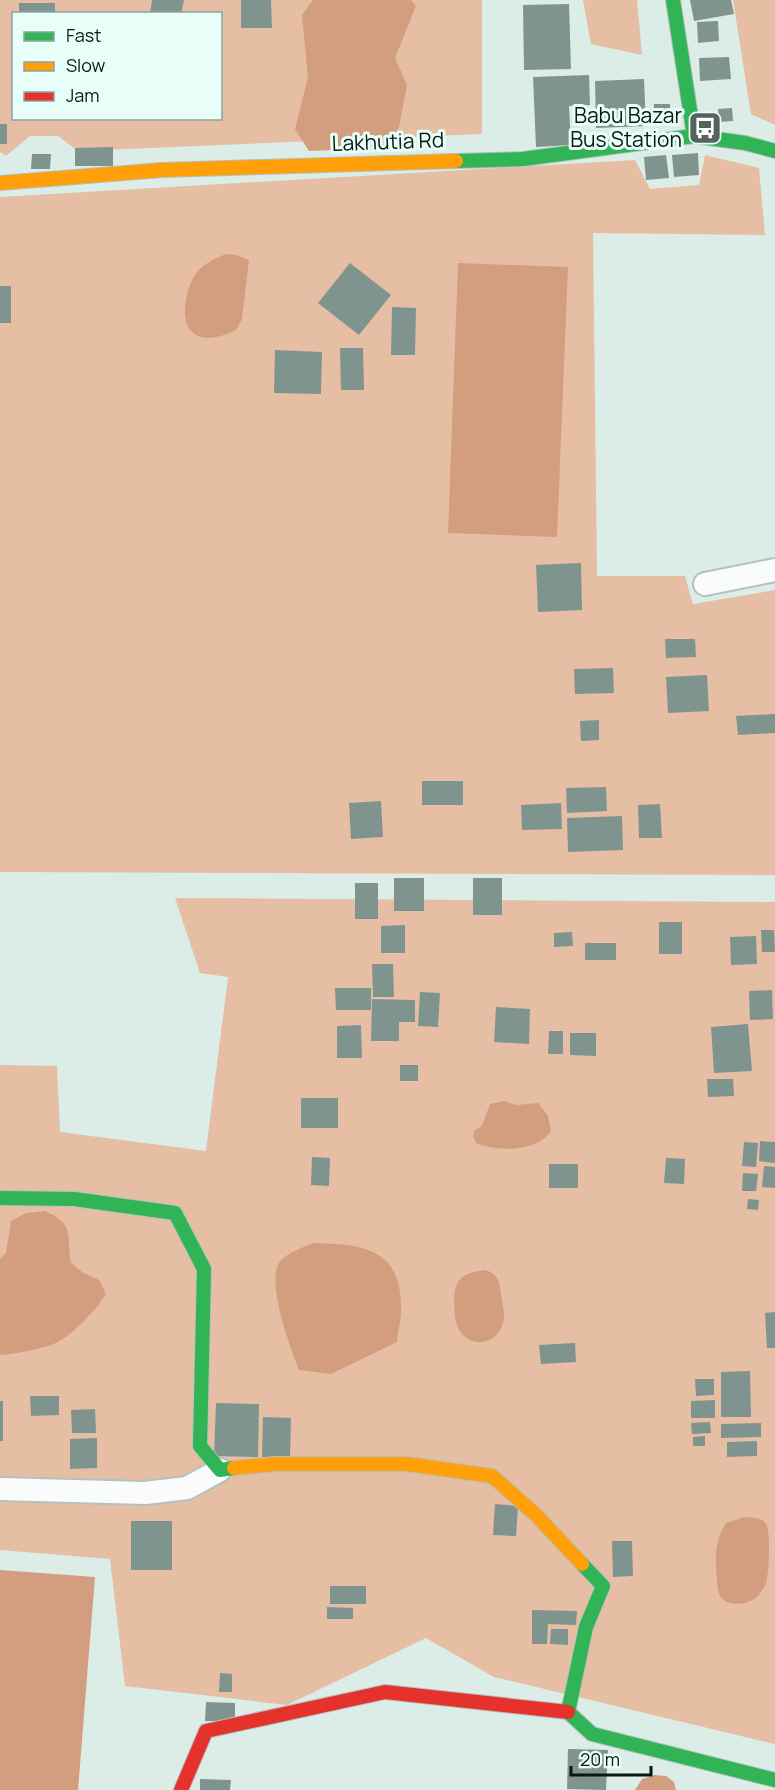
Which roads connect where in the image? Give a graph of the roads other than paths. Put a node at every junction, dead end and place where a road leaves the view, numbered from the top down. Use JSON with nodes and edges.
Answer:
{"nodes":[{"id":1,"x":673,"y":0,"type":"edge"},
{"id":2,"x":694,"y":136,"type":"junction"},
{"id":3,"x":775,"y":151,"type":"edge"},
{"id":4,"x":0,"y":183,"type":"edge"},
{"id":5,"x":775,"y":570,"type":"edge"},
{"id":6,"x":705,"y":584,"type":"dead end"},
{"id":7,"x":0,"y":1198,"type":"edge"},
{"id":8,"x":220,"y":1470,"type":"junction"},
{"id":9,"x":0,"y":1490,"type":"edge"},
{"id":10,"x":568,"y":1712,"type":"junction"},
{"id":11,"x":775,"y":1780,"type":"edge"},
{"id":12,"x":181,"y":1790,"type":"edge"}],
"edges":[{"from":1,"to":2,"type":"street"},
{"from":2,"to":3,"type":"street","name":"Lakhutia Rd"},
{"from":2,"to":4,"type":"street","name":"Lakhutia Rd"},
{"from":5,"to":6,"type":"street"},
{"from":7,"to":8,"type":"street"},
{"from":8,"to":9,"type":"street"},
{"from":8,"to":10,"type":"street"},
{"from":10,"to":11,"type":"street"},
{"from":10,"to":12,"type":"street"}]}
